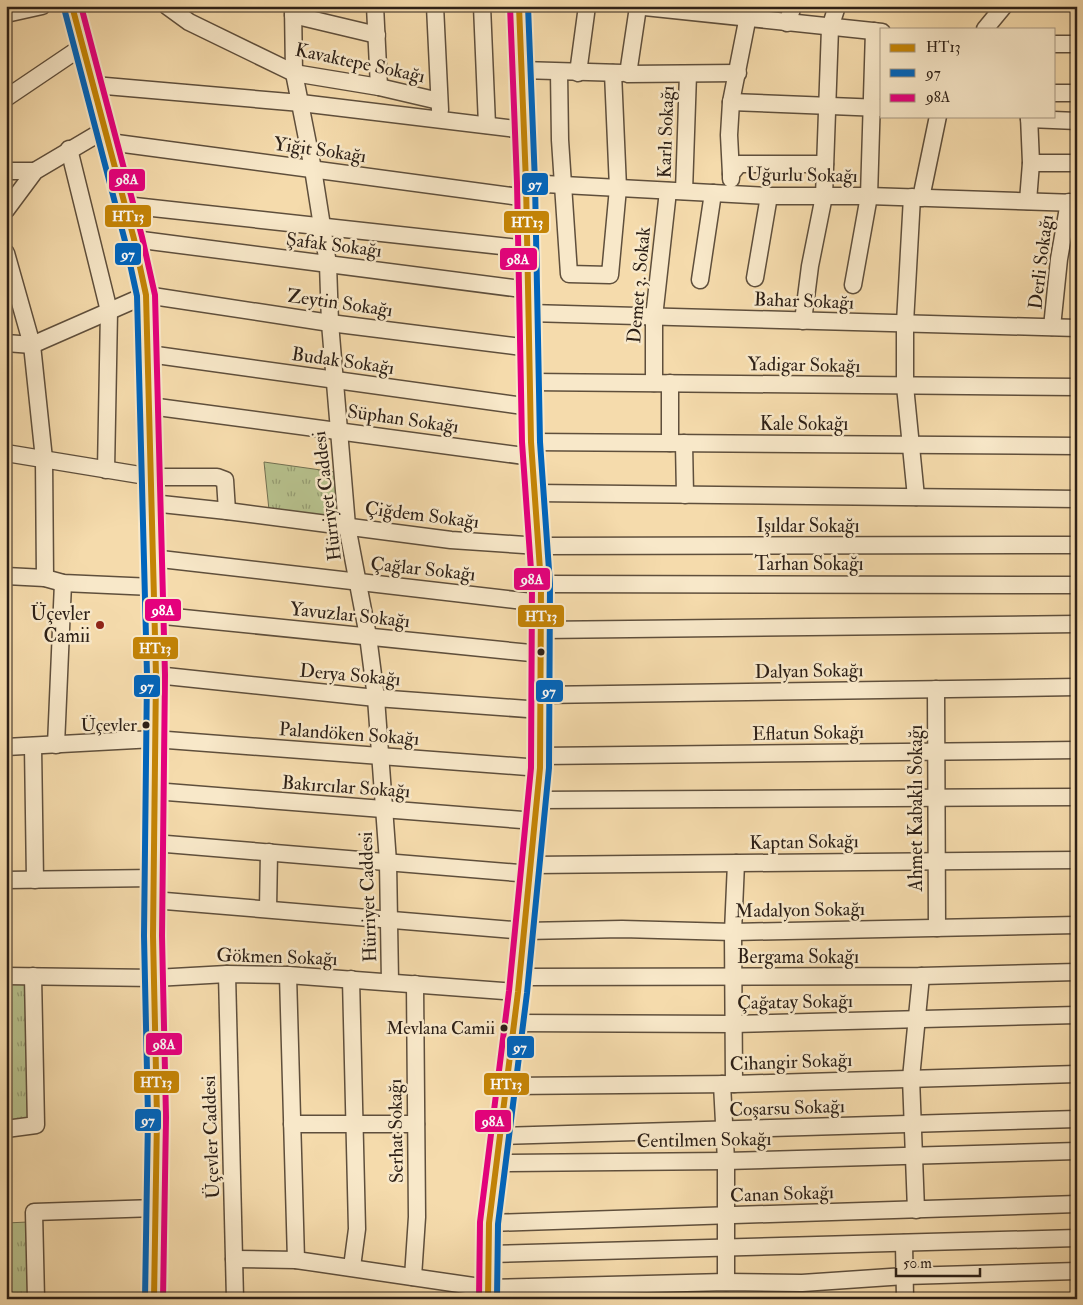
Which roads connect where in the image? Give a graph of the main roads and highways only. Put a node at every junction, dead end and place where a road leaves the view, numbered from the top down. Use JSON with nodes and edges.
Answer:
{"nodes":[{"id":1,"x":72,"y":6,"type":"edge"},
{"id":2,"x":154,"y":1299,"type":"edge"}],
"edges":[{"from":1,"to":2,"type":"main road"}]}
